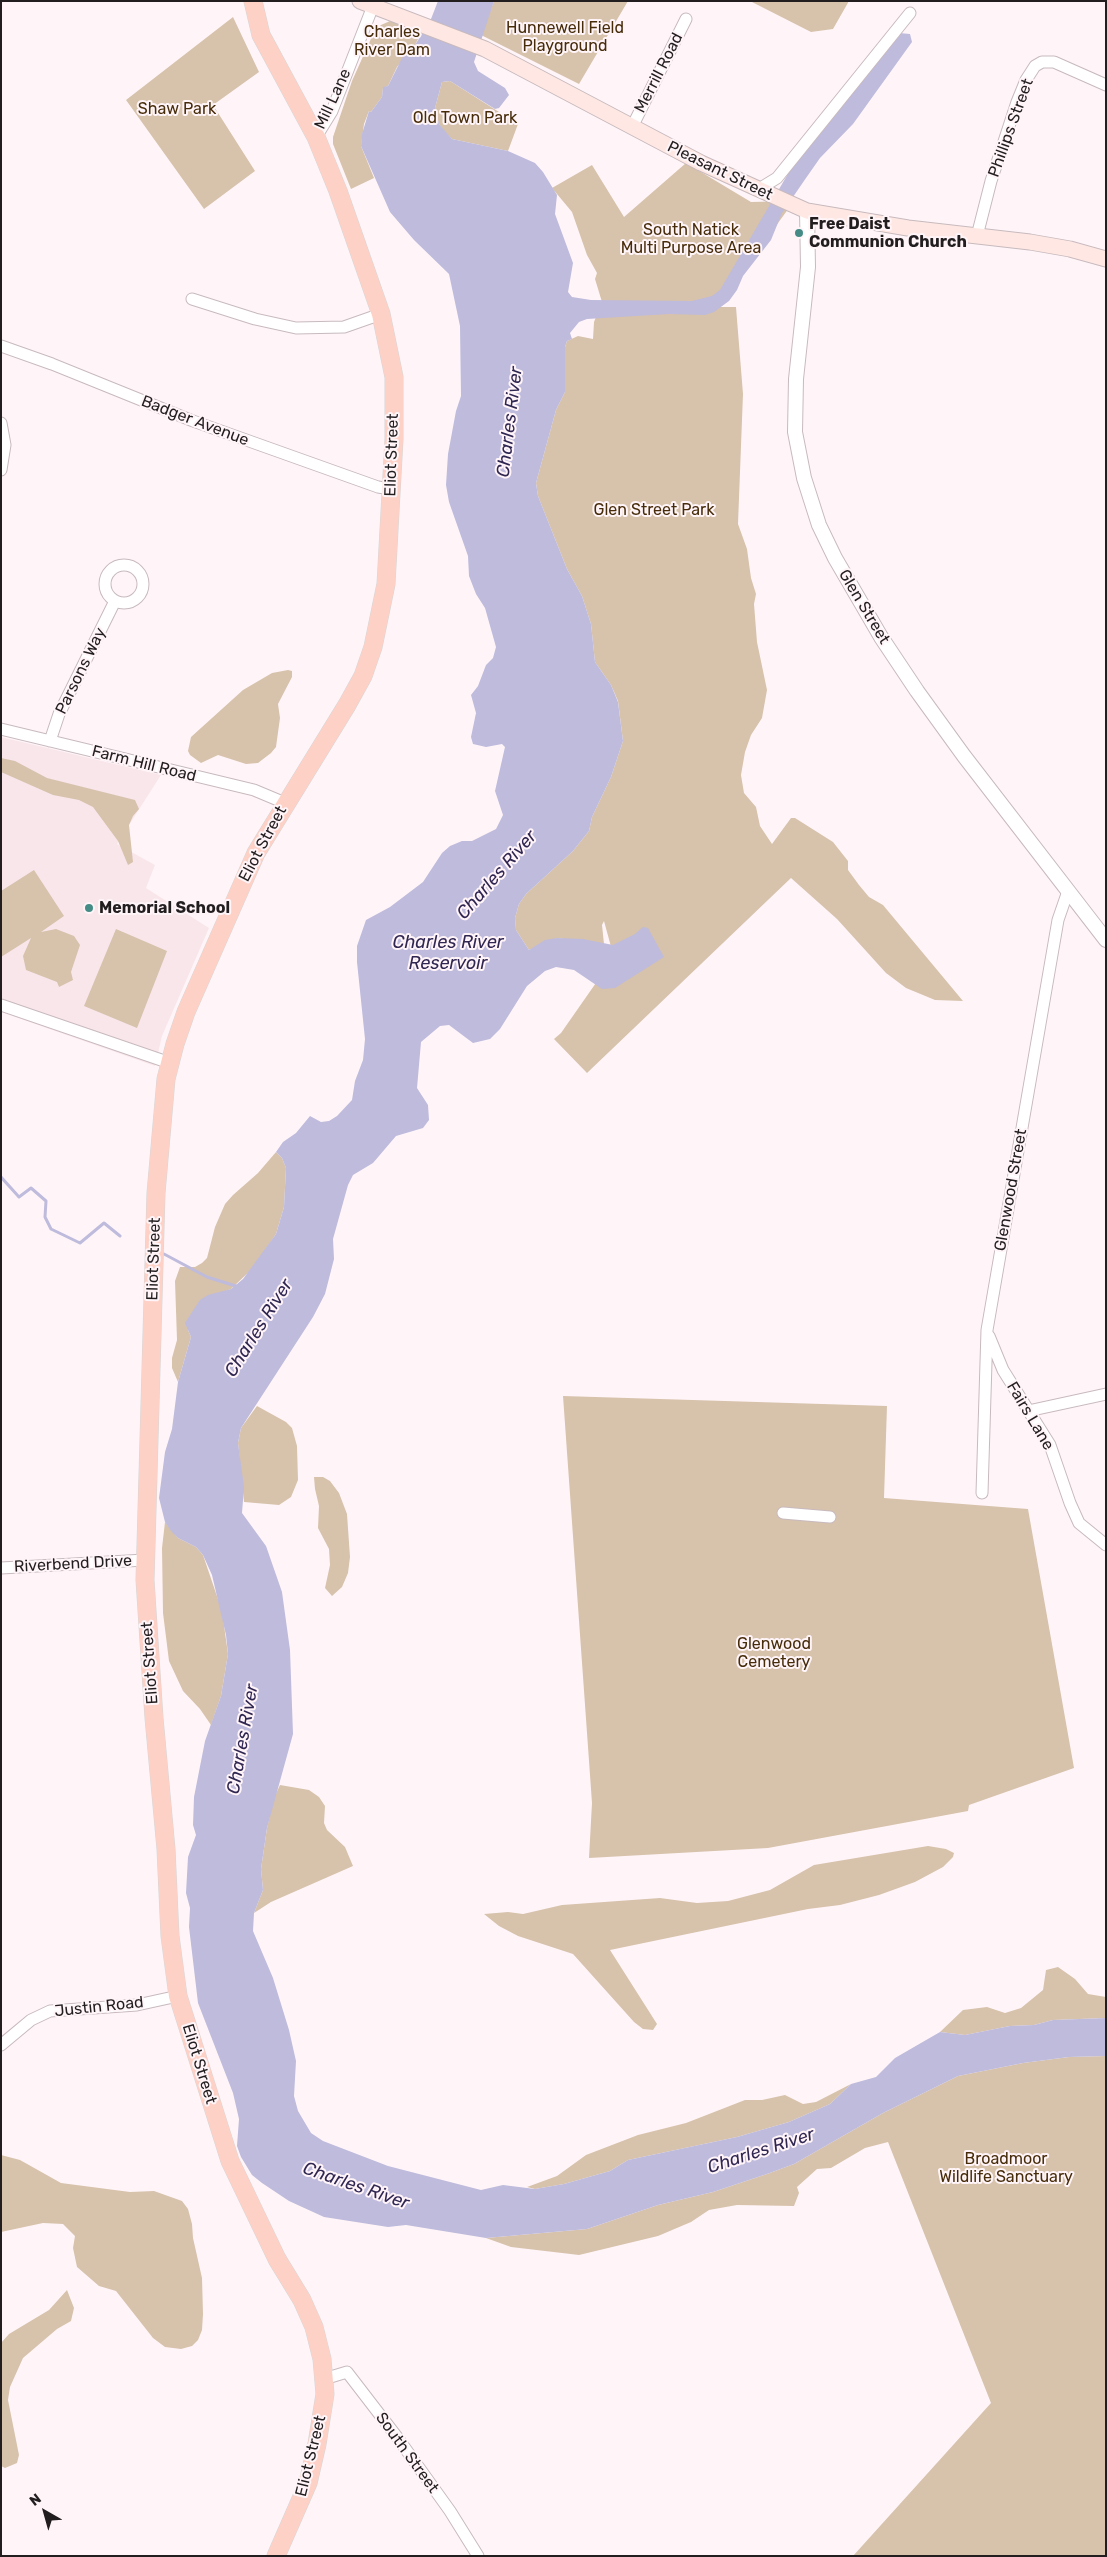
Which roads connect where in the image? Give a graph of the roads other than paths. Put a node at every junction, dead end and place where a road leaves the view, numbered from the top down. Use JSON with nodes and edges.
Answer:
{"nodes":[{"id":1,"x":254,"y":1,"type":"edge"},
{"id":2,"x":366,"y":4,"type":"edge"},
{"id":3,"x":910,"y":13,"type":"dead end"},
{"id":4,"x":686,"y":19,"type":"dead end"},
{"id":5,"x":1106,"y":85,"type":"edge"},
{"id":6,"x":632,"y":127,"type":"junction"},
{"id":7,"x":316,"y":137,"type":"junction"},
{"id":8,"x":765,"y":192,"type":"junction"},
{"id":9,"x":801,"y":208,"type":"junction"},
{"id":10,"x":977,"y":236,"type":"junction"},
{"id":11,"x":1106,"y":258,"type":"edge"},
{"id":12,"x":192,"y":299,"type":"dead end"},
{"id":13,"x":380,"y":314,"type":"junction"},
{"id":14,"x":1,"y":346,"type":"edge"},
{"id":15,"x":1,"y":423,"type":"edge"},
{"id":16,"x":1,"y":470,"type":"edge"},
{"id":17,"x":391,"y":489,"type":"junction"},
{"id":18,"x":115,"y":601,"type":"dead end"},
{"id":19,"x":1,"y":729,"type":"edge"},
{"id":20,"x":50,"y":741,"type":"junction"},
{"id":21,"x":285,"y":803,"type":"junction"},
{"id":22,"x":1068,"y":892,"type":"junction"},
{"id":23,"x":1104,"y":935,"type":"edge"},
{"id":24,"x":1,"y":1005,"type":"edge"},
{"id":25,"x":170,"y":1063,"type":"junction"},
{"id":26,"x":987,"y":1330,"type":"junction"},
{"id":27,"x":1106,"y":1394,"type":"edge"},
{"id":28,"x":1028,"y":1411,"type":"junction"},
{"id":29,"x":982,"y":1493,"type":"dead end"},
{"id":30,"x":783,"y":1513,"type":"dead end"},
{"id":31,"x":830,"y":1518,"type":"dead end"},
{"id":32,"x":1106,"y":1545,"type":"edge"},
{"id":33,"x":145,"y":1560,"type":"junction"},
{"id":34,"x":1,"y":1568,"type":"edge"},
{"id":35,"x":178,"y":1996,"type":"junction"},
{"id":36,"x":1,"y":2045,"type":"edge"},
{"id":37,"x":324,"y":2379,"type":"junction"},
{"id":38,"x":276,"y":2556,"type":"edge"},
{"id":39,"x":478,"y":2556,"type":"edge"}],
"edges":[{"from":1,"to":7,"type":"main road","name":"Eliot Street"},
{"from":2,"to":6,"type":"main road","name":"Pleasant Street"},
{"from":2,"to":7,"type":"street","name":"Mill Lane"},
{"from":3,"to":8,"type":"street"},
{"from":4,"to":6,"type":"street","name":"Merrill Road"},
{"from":5,"to":10,"type":"street","name":"Phillips Street"},
{"from":6,"to":8,"type":"main road","name":"Pleasant Street"},
{"from":7,"to":13,"type":"main road","name":"Eliot Street"},
{"from":8,"to":9,"type":"main road","name":"Pleasant Street"},
{"from":9,"to":10,"type":"main road","name":"Pleasant Street"},
{"from":9,"to":22,"type":"street","name":"Glen Street"},
{"from":10,"to":11,"type":"main road","name":"Pleasant Street"},
{"from":12,"to":13,"type":"street"},
{"from":13,"to":17,"type":"main road","name":"Eliot Street"},
{"from":14,"to":17,"type":"street","name":"Badger Avenue"},
{"from":15,"to":16,"type":"street"},
{"from":17,"to":21,"type":"main road","name":"Eliot Street"},
{"from":18,"to":20,"type":"street","name":"Parsons Way"},
{"from":19,"to":20,"type":"street","name":"Farm Hill Road"},
{"from":20,"to":21,"type":"street","name":"Farm Hill Road"},
{"from":21,"to":25,"type":"main road","name":"Eliot Street"},
{"from":22,"to":23,"type":"street","name":"Glen Street"},
{"from":22,"to":26,"type":"street","name":"Glenwood Street"},
{"from":24,"to":25,"type":"street"},
{"from":25,"to":33,"type":"main road","name":"Eliot Street"},
{"from":26,"to":28,"type":"street","name":"Fairs Lane"},
{"from":26,"to":29,"type":"street","name":"Glenwood Street"},
{"from":27,"to":28,"type":"street"},
{"from":28,"to":32,"type":"street","name":"Fairs Lane"},
{"from":30,"to":31,"type":"street"},
{"from":33,"to":34,"type":"street","name":"Riverbend Drive"},
{"from":33,"to":35,"type":"main road","name":"Eliot Street"},
{"from":35,"to":36,"type":"street","name":"Justin Road"},
{"from":35,"to":37,"type":"main road","name":"Eliot Street"},
{"from":37,"to":38,"type":"main road","name":"Eliot Street"},
{"from":37,"to":39,"type":"street","name":"South Street"}]}
